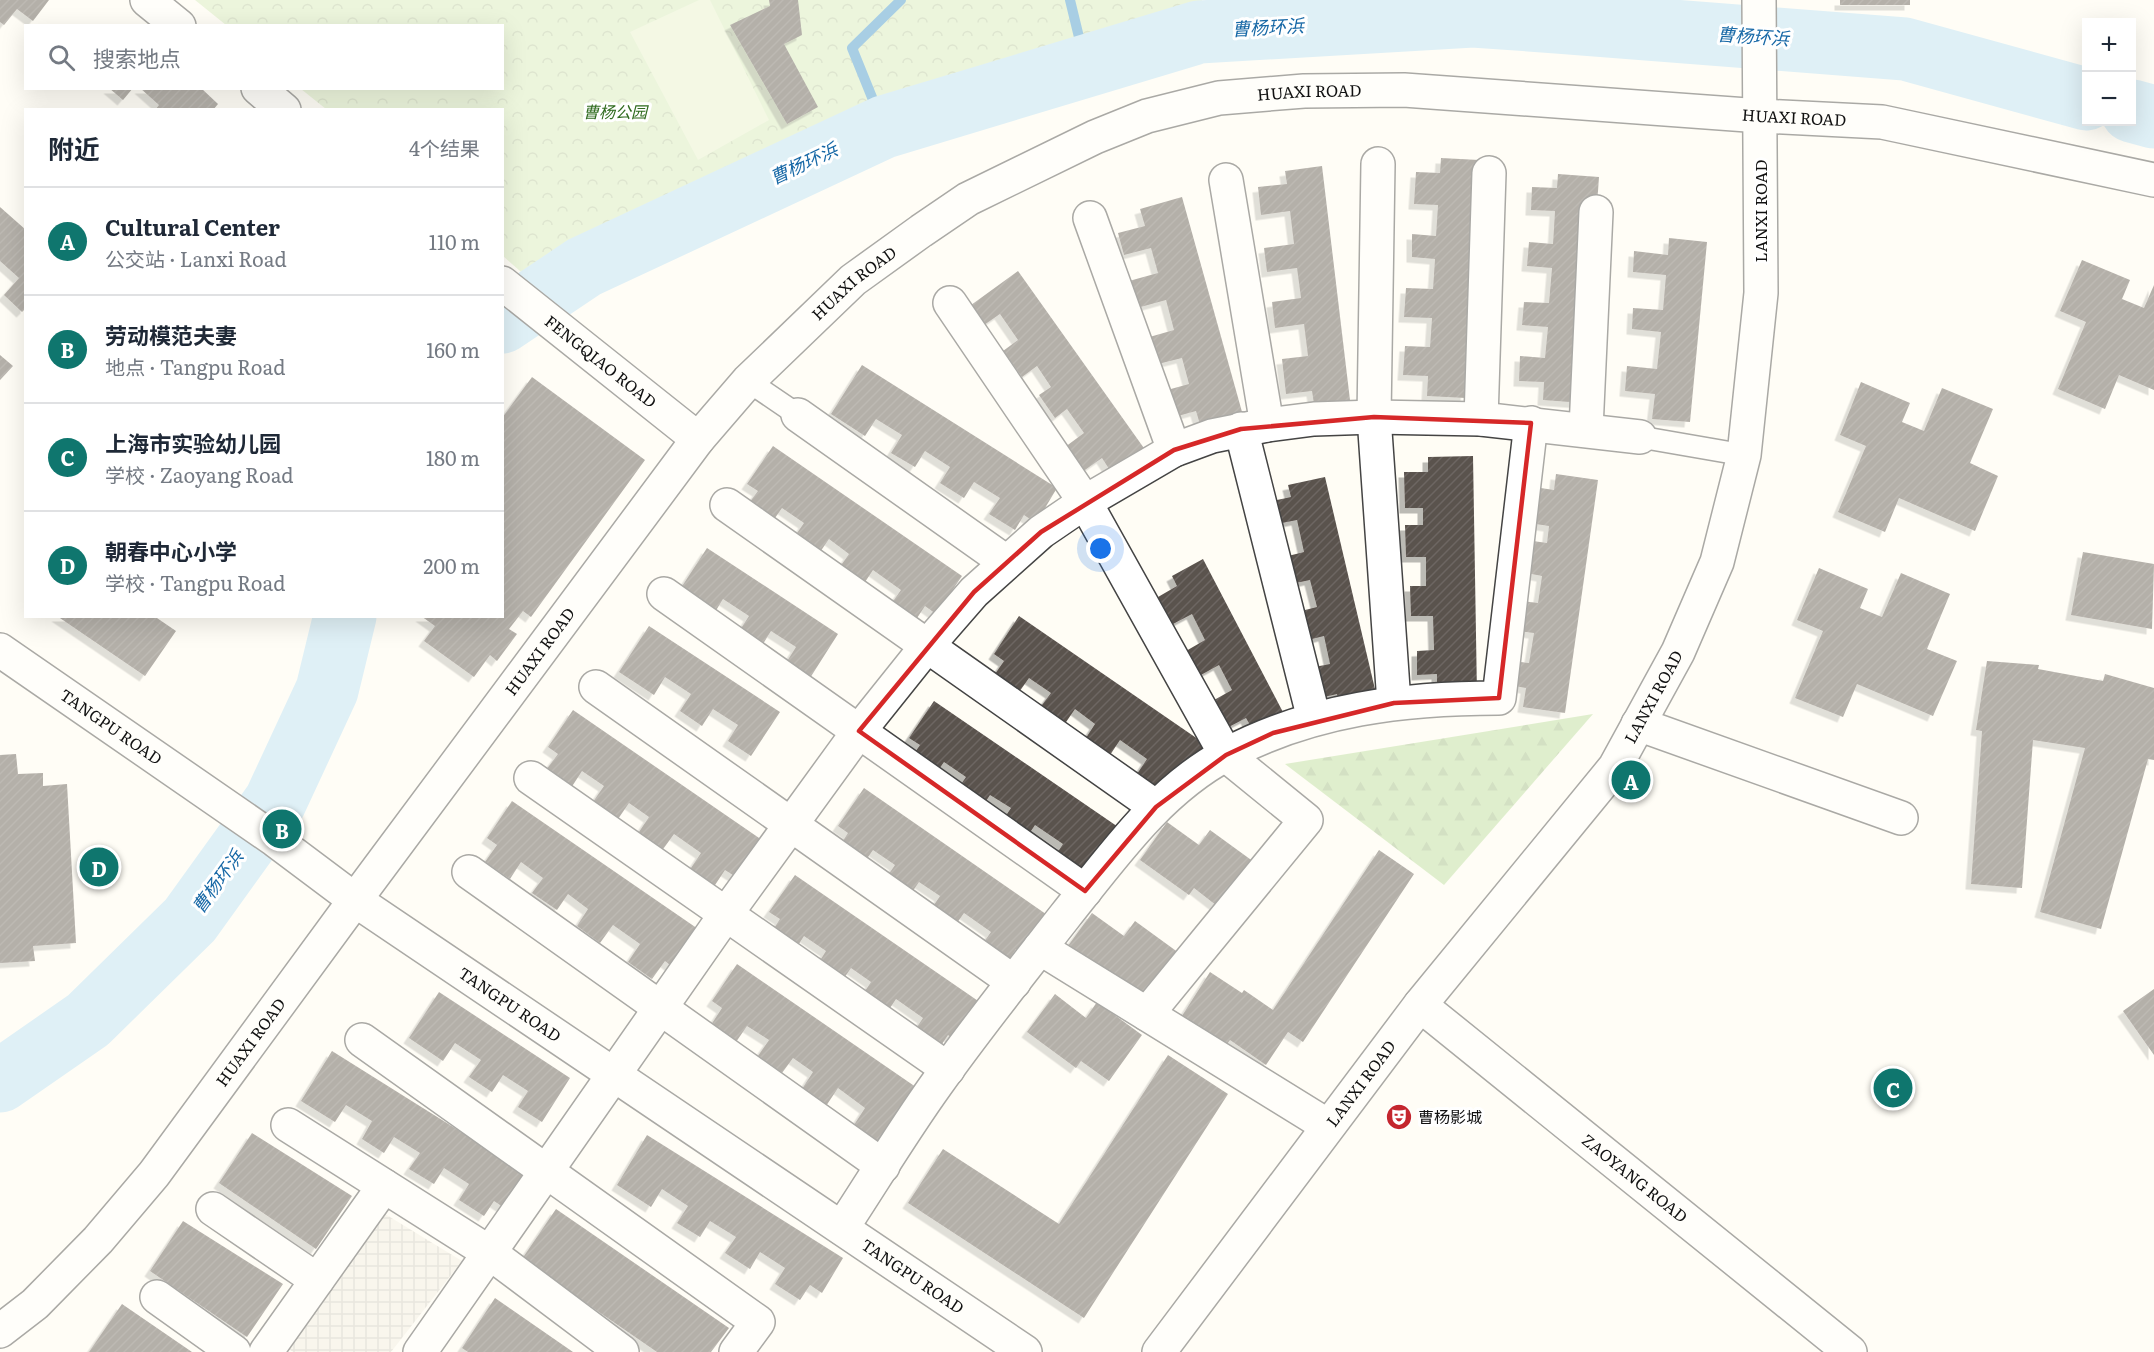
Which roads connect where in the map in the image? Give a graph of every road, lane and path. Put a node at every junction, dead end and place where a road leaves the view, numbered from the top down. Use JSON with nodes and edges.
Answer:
{"nodes":[{"id":1,"x":147,"y":0,"type":"edge"},
{"id":2,"x":1759,"y":0,"type":"edge"},
{"id":3,"x":177,"y":24,"type":"edge"},
{"id":4,"x":260,"y":90,"type":"edge"},
{"id":5,"x":282,"y":108,"type":"edge"},
{"id":6,"x":1761,"y":116,"type":"junction"},
{"id":7,"x":1378,"y":164,"type":"dead end"},
{"id":8,"x":1489,"y":173,"type":"dead end"},
{"id":9,"x":1226,"y":180,"type":"dead end"},
{"id":10,"x":2154,"y":180,"type":"edge"},
{"id":11,"x":1596,"y":212,"type":"dead end"},
{"id":12,"x":1090,"y":218,"type":"dead end"},
{"id":13,"x":505,"y":285,"type":"edge"},
{"id":14,"x":950,"y":303,"type":"dead end"},
{"id":15,"x":748,"y":381,"type":"junction"},
{"id":16,"x":798,"y":416,"type":"joint"},
{"id":17,"x":1374,"y":417,"type":"junction"},
{"id":18,"x":1481,"y":419,"type":"junction"},
{"id":19,"x":1532,"y":423,"type":"junction"},
{"id":20,"x":1254,"y":427,"type":"junction"},
{"id":21,"x":1586,"y":429,"type":"junction"},
{"id":22,"x":1640,"y":437,"type":"joint"},
{"id":23,"x":698,"y":439,"type":"junction"},
{"id":24,"x":1174,"y":450,"type":"junction"},
{"id":25,"x":1744,"y":455,"type":"junction"},
{"id":26,"x":1085,"y":501,"type":"junction"},
{"id":27,"x":727,"y":505,"type":"dead end"},
{"id":28,"x":1006,"y":562,"type":"junction"},
{"id":29,"x":664,"y":594,"type":"dead end"},
{"id":30,"x":927,"y":646,"type":"junction"},
{"id":31,"x":0,"y":650,"type":"edge"},
{"id":32,"x":596,"y":687,"type":"dead end"},
{"id":33,"x":1394,"y":703,"type":"junction"},
{"id":34,"x":1314,"y":719,"type":"junction"},
{"id":35,"x":1638,"y":724,"type":"junction"},
{"id":36,"x":859,"y":731,"type":"junction"},
{"id":37,"x":1226,"y":755,"type":"junction"},
{"id":38,"x":531,"y":777,"type":"dead end"},
{"id":39,"x":1156,"y":807,"type":"junction"},
{"id":40,"x":1901,"y":818,"type":"dead end"},
{"id":41,"x":790,"y":824,"type":"junction"},
{"id":42,"x":469,"y":872,"type":"dead end"},
{"id":43,"x":1085,"y":891,"type":"junction"},
{"id":44,"x":355,"y":900,"type":"junction"},
{"id":45,"x":726,"y":914,"type":"junction"},
{"id":46,"x":1040,"y":948,"type":"junction"},
{"id":47,"x":1014,"y":982,"type":"junction"},
{"id":48,"x":1420,"y":1005,"type":"junction"},
{"id":49,"x":662,"y":1008,"type":"junction"},
{"id":50,"x":1147,"y":1014,"type":"junction"},
{"id":51,"x":362,"y":1040,"type":"dead end"},
{"id":52,"x":948,"y":1069,"type":"junction"},
{"id":53,"x":614,"y":1075,"type":"junction"},
{"id":54,"x":288,"y":1125,"type":"dead end"},
{"id":55,"x":1328,"y":1126,"type":"junction"},
{"id":56,"x":882,"y":1166,"type":"junction"},
{"id":57,"x":546,"y":1172,"type":"junction"},
{"id":58,"x":384,"y":1186,"type":"junction"},
{"id":59,"x":213,"y":1209,"type":"dead end"},
{"id":60,"x":842,"y":1228,"type":"junction"},
{"id":61,"x":490,"y":1253,"type":"junction"},
{"id":62,"x":317,"y":1280,"type":"junction"},
{"id":63,"x":157,"y":1297,"type":"dead end"},
{"id":64,"x":0,"y":1331,"type":"edge"},
{"id":65,"x":423,"y":1351,"type":"edge"},
{"id":66,"x":234,"y":1352,"type":"edge"},
{"id":67,"x":266,"y":1352,"type":"edge"},
{"id":68,"x":622,"y":1352,"type":"edge"},
{"id":69,"x":736,"y":1352,"type":"edge"},
{"id":70,"x":1025,"y":1352,"type":"edge"},
{"id":71,"x":1159,"y":1352,"type":"edge"},
{"id":72,"x":1850,"y":1352,"type":"edge"}],
"edges":[{"from":1,"to":3,"type":"street"},
{"from":2,"to":6,"type":"street","name":"LANXI ROAD"},
{"from":4,"to":5,"type":"street"},
{"from":6,"to":10,"type":"street","name":"HUAXI ROAD"},
{"from":6,"to":15,"type":"street","name":"HUAXI ROAD"},
{"from":6,"to":25,"type":"street","name":"LANXI ROAD"},
{"from":7,"to":17,"type":"street"},
{"from":8,"to":18,"type":"street"},
{"from":9,"to":20,"type":"street"},
{"from":11,"to":21,"type":"street"},
{"from":12,"to":24,"type":"street"},
{"from":13,"to":23,"type":"street","name":"FENGQIAO ROAD"},
{"from":14,"to":26,"type":"street"},
{"from":15,"to":16,"type":"lane"},
{"from":15,"to":23,"type":"street","name":"HUAXI ROAD"},
{"from":16,"to":28,"type":"street"},
{"from":17,"to":18,"type":"street"},
{"from":17,"to":20,"type":"street"},
{"from":17,"to":33,"type":"street"},
{"from":18,"to":19,"type":"street"},
{"from":19,"to":21,"type":"street"},
{"from":19,"to":33,"type":"street"},
{"from":20,"to":24,"type":"street"},
{"from":20,"to":34,"type":"street"},
{"from":21,"to":22,"type":"street"},
{"from":22,"to":25,"type":"lane"},
{"from":23,"to":44,"type":"street","name":"HUAXI ROAD"},
{"from":24,"to":26,"type":"street"},
{"from":25,"to":35,"type":"street","name":"LANXI ROAD"},
{"from":26,"to":28,"type":"street"},
{"from":26,"to":37,"type":"street"},
{"from":27,"to":30,"type":"street"},
{"from":28,"to":30,"type":"street"},
{"from":29,"to":36,"type":"street"},
{"from":30,"to":36,"type":"street"},
{"from":30,"to":39,"type":"street"},
{"from":31,"to":44,"type":"street","name":"TANGPU ROAD"},
{"from":32,"to":41,"type":"street"},
{"from":33,"to":34,"type":"street"},
{"from":34,"to":37,"type":"street"},
{"from":35,"to":40,"type":"street"},
{"from":35,"to":48,"type":"street","name":"LANXI ROAD"},
{"from":36,"to":41,"type":"street"},
{"from":36,"to":43,"type":"street"},
{"from":37,"to":39,"type":"street"},
{"from":37,"to":50,"type":"street"},
{"from":38,"to":45,"type":"street"},
{"from":39,"to":43,"type":"street"},
{"from":41,"to":45,"type":"street"},
{"from":41,"to":47,"type":"street"},
{"from":42,"to":49,"type":"street"},
{"from":43,"to":46,"type":"street"},
{"from":44,"to":53,"type":"street","name":"TANGPU ROAD"},
{"from":44,"to":64,"type":"street","name":"HUAXI ROAD"},
{"from":45,"to":49,"type":"street"},
{"from":45,"to":52,"type":"street"},
{"from":46,"to":47,"type":"street"},
{"from":46,"to":50,"type":"street"},
{"from":47,"to":52,"type":"street"},
{"from":48,"to":55,"type":"street","name":"LANXI ROAD"},
{"from":48,"to":72,"type":"street","name":"ZAOYANG ROAD"},
{"from":49,"to":53,"type":"street"},
{"from":49,"to":56,"type":"street"},
{"from":50,"to":55,"type":"street"},
{"from":51,"to":57,"type":"street"},
{"from":52,"to":56,"type":"street"},
{"from":53,"to":57,"type":"street"},
{"from":53,"to":60,"type":"street","name":"TANGPU ROAD"},
{"from":54,"to":58,"type":"street"},
{"from":55,"to":71,"type":"street","name":"LANXI ROAD"},
{"from":56,"to":60,"type":"street"},
{"from":57,"to":61,"type":"street"},
{"from":57,"to":69,"type":"street"},
{"from":58,"to":61,"type":"street"},
{"from":58,"to":62,"type":"street"},
{"from":59,"to":62,"type":"street"},
{"from":60,"to":70,"type":"street","name":"TANGPU ROAD"},
{"from":61,"to":65,"type":"street"},
{"from":61,"to":68,"type":"street"},
{"from":62,"to":67,"type":"street"},
{"from":63,"to":66,"type":"street"}]}
